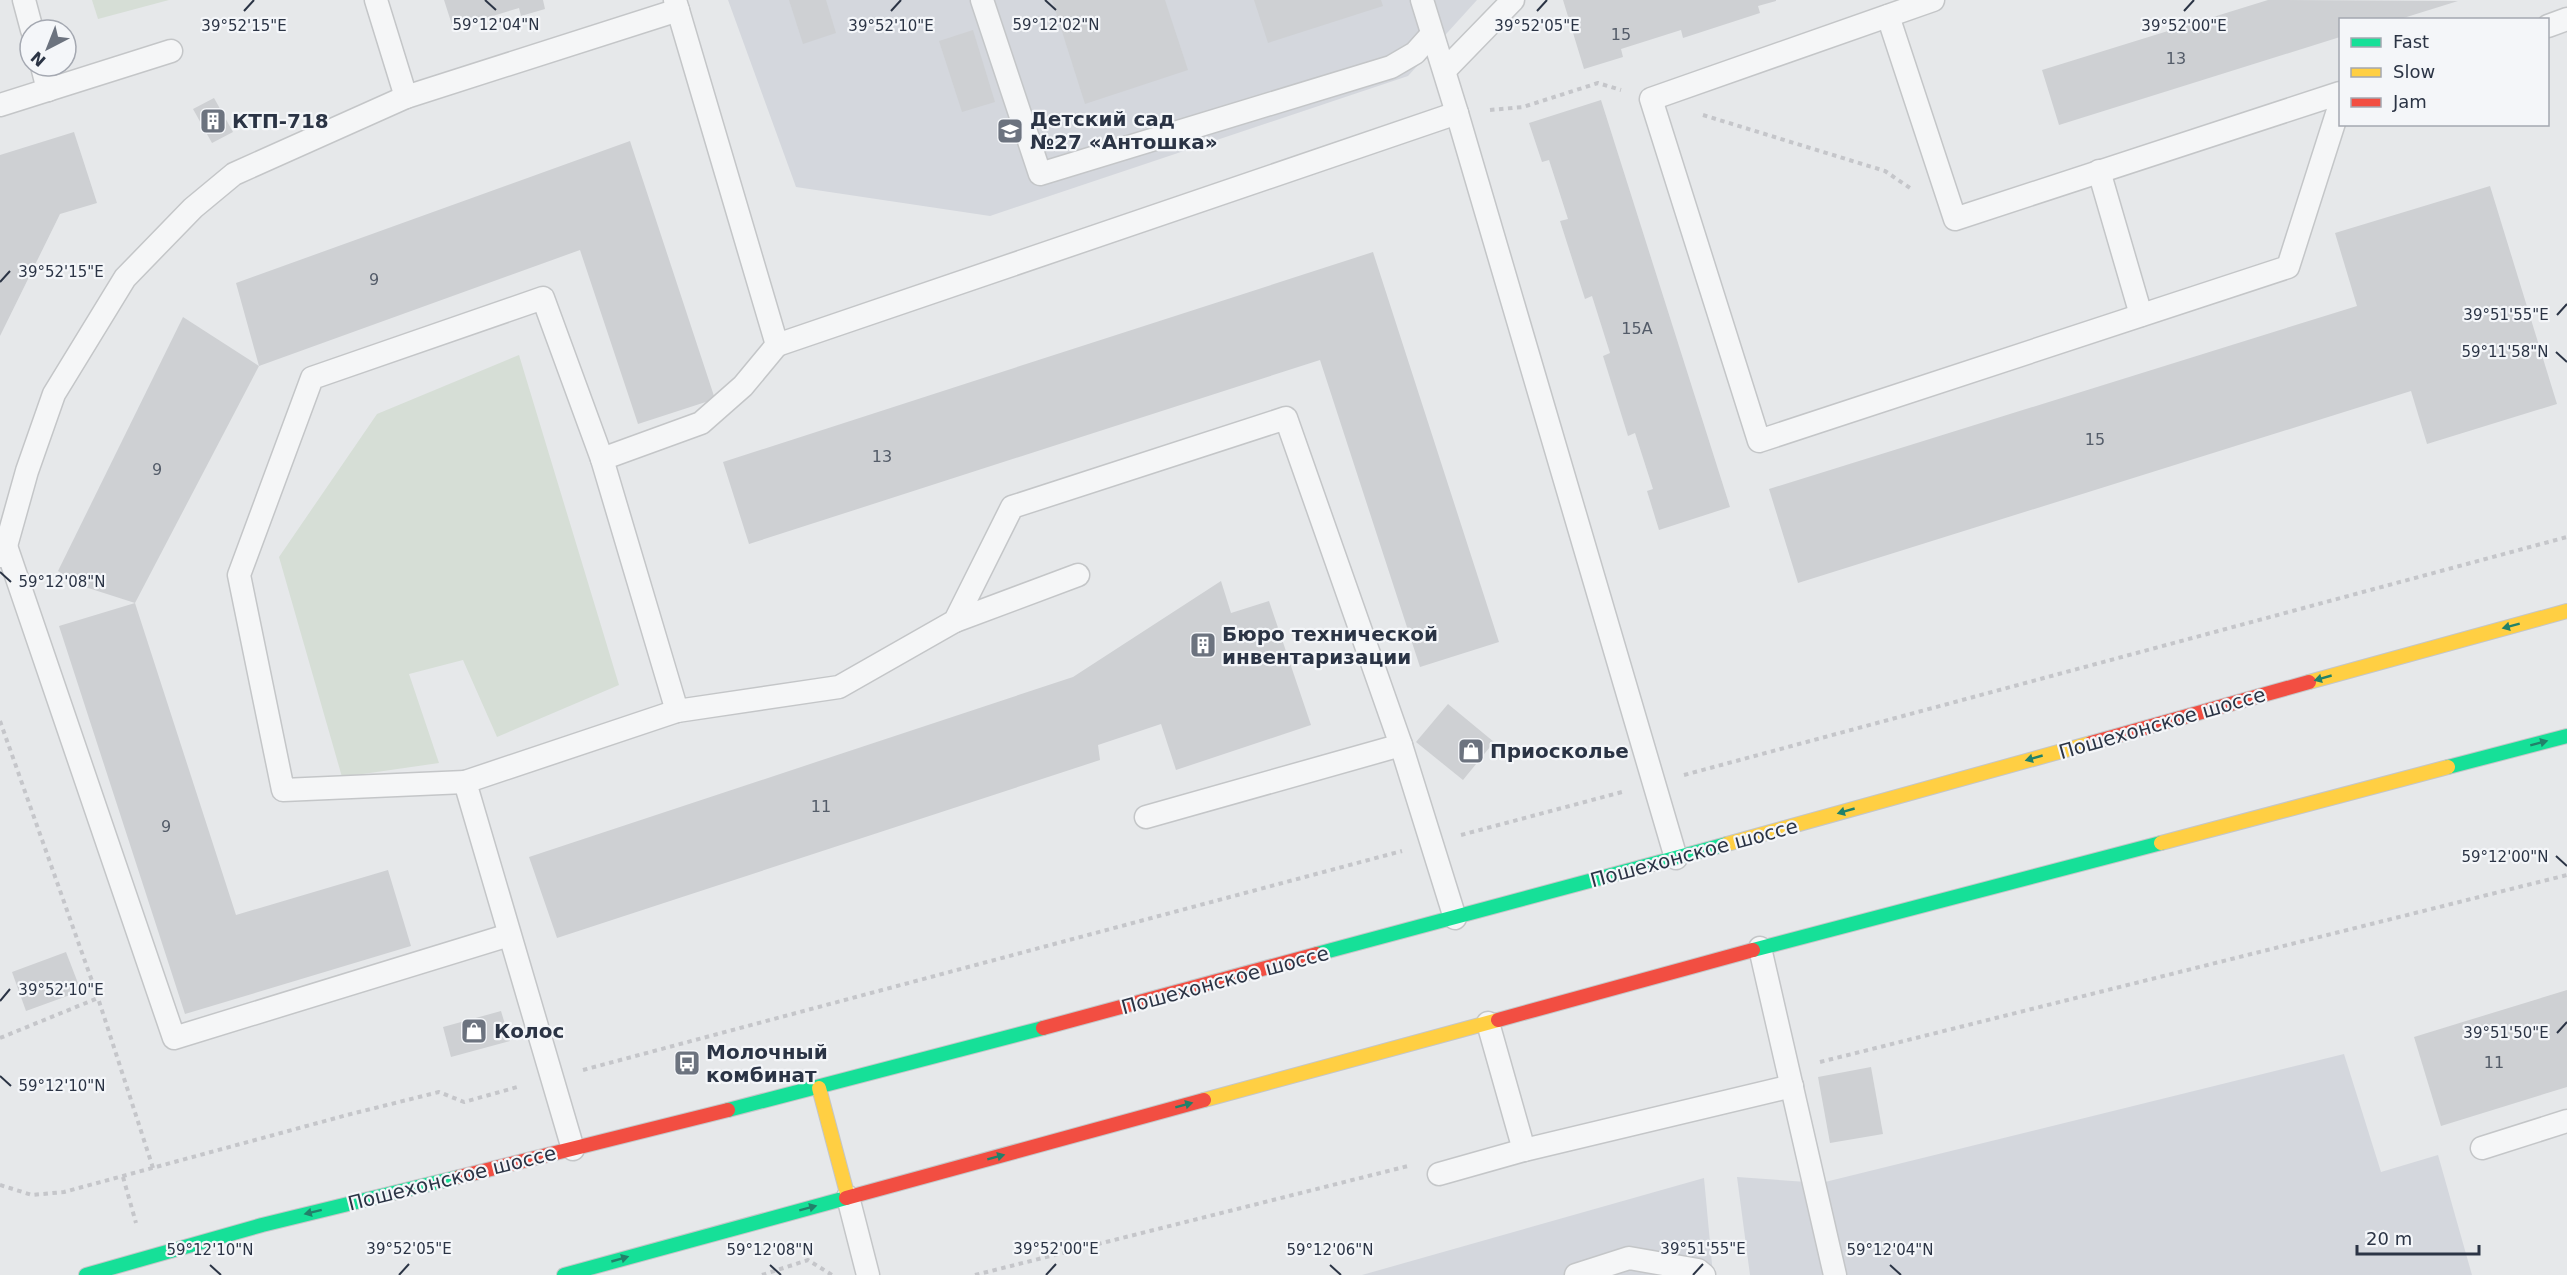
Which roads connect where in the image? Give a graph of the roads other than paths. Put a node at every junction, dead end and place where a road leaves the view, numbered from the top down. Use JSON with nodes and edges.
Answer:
{"nodes":[{"id":1,"x":24,"y":0,"type":"edge"},
{"id":2,"x":376,"y":0,"type":"edge"},
{"id":3,"x":982,"y":0,"type":"edge"},
{"id":4,"x":1422,"y":0,"type":"edge"},
{"id":5,"x":1513,"y":0,"type":"edge"},
{"id":6,"x":1933,"y":0,"type":"edge"},
{"id":7,"x":677,"y":5,"type":"edge"},
{"id":8,"x":1888,"y":16,"type":"junction"},
{"id":9,"x":29,"y":18,"type":"edge"},
{"id":10,"x":2567,"y":19,"type":"edge"},
{"id":11,"x":2549,"y":25,"type":"edge"},
{"id":12,"x":1432,"y":34,"type":"junction"},
{"id":13,"x":171,"y":51,"type":"dead end"},
{"id":14,"x":1445,"y":70,"type":"junction"},
{"id":15,"x":45,"y":78,"type":"edge"},
{"id":16,"x":48,"y":90,"type":"junction"},
{"id":17,"x":2339,"y":93,"type":"edge"},
{"id":18,"x":406,"y":97,"type":"junction"},
{"id":19,"x":0,"y":105,"type":"edge"},
{"id":20,"x":2339,"y":107,"type":"edge"},
{"id":21,"x":1457,"y":113,"type":"junction"},
{"id":22,"x":2099,"y":171,"type":"junction"},
{"id":23,"x":2141,"y":315,"type":"junction"},
{"id":24,"x":777,"y":345,"type":"junction"},
{"id":25,"x":602,"y":459,"type":"junction"},
{"id":26,"x":3,"y":551,"type":"edge"},
{"id":27,"x":1078,"y":575,"type":"dead end"},
{"id":28,"x":2567,"y":611,"type":"edge"},
{"id":29,"x":956,"y":621,"type":"junction"},
{"id":30,"x":677,"y":711,"type":"junction"},
{"id":31,"x":2567,"y":736,"type":"edge"},
{"id":32,"x":1401,"y":746,"type":"junction"},
{"id":33,"x":465,"y":782,"type":"junction"},
{"id":34,"x":1146,"y":817,"type":"dead end"},
{"id":35,"x":1676,"y":858,"type":"junction"},
{"id":36,"x":1455,"y":918,"type":"junction"},
{"id":37,"x":509,"y":935,"type":"junction"},
{"id":38,"x":1760,"y":948,"type":"junction"},
{"id":39,"x":1488,"y":1023,"type":"junction"},
{"id":40,"x":1792,"y":1086,"type":"junction"},
{"id":41,"x":819,"y":1089,"type":"junction"},
{"id":42,"x":2567,"y":1121,"type":"edge"},
{"id":43,"x":2482,"y":1148,"type":"dead end"},
{"id":44,"x":573,"y":1149,"type":"junction"},
{"id":45,"x":1524,"y":1150,"type":"junction"},
{"id":46,"x":1439,"y":1174,"type":"dead end"},
{"id":47,"x":848,"y":1197,"type":"junction"},
{"id":48,"x":86,"y":1275,"type":"edge"},
{"id":49,"x":564,"y":1275,"type":"edge"},
{"id":50,"x":868,"y":1275,"type":"edge"},
{"id":51,"x":1576,"y":1275,"type":"edge"},
{"id":52,"x":1704,"y":1275,"type":"edge"},
{"id":53,"x":1835,"y":1275,"type":"edge"}],
"edges":[{"from":1,"to":9,"type":"lane"},
{"from":2,"to":18,"type":"lane"},
{"from":3,"to":12,"type":"lane"},
{"from":4,"to":12,"type":"lane"},
{"from":5,"to":14,"type":"lane"},
{"from":6,"to":8,"type":"lane"},
{"from":7,"to":18,"type":"lane"},
{"from":7,"to":24,"type":"lane"},
{"from":8,"to":22,"type":"lane"},
{"from":8,"to":23,"type":"lane"},
{"from":10,"to":11,"type":"lane"},
{"from":12,"to":14,"type":"lane"},
{"from":13,"to":16,"type":"lane"},
{"from":14,"to":21,"type":"lane"},
{"from":15,"to":16,"type":"lane"},
{"from":16,"to":19,"type":"lane"},
{"from":17,"to":22,"type":"lane"},
{"from":18,"to":26,"type":"lane"},
{"from":20,"to":23,"type":"lane"},
{"from":21,"to":24,"type":"lane"},
{"from":21,"to":35,"type":"lane"},
{"from":22,"to":23,"type":"lane"},
{"from":24,"to":25,"type":"lane"},
{"from":25,"to":30,"type":"lane"},
{"from":25,"to":33,"type":"lane"},
{"from":26,"to":37,"type":"lane"},
{"from":27,"to":29,"type":"lane"},
{"from":28,"to":35,"type":"main road","name":"Пошехонское шоссе","one_way":true},
{"from":29,"to":30,"type":"lane"},
{"from":29,"to":32,"type":"lane"},
{"from":30,"to":33,"type":"lane"},
{"from":38,"to":31,"type":"main road","one_way":true},
{"from":32,"to":34,"type":"lane"},
{"from":32,"to":36,"type":"lane"},
{"from":33,"to":37,"type":"lane"},
{"from":35,"to":36,"type":"main road","name":"Пошехонское шоссе"},
{"from":36,"to":41,"type":"main road","name":"Пошехонское шоссе"},
{"from":37,"to":44,"type":"lane"},
{"from":38,"to":39,"type":"main road"},
{"from":38,"to":40,"type":"lane"},
{"from":39,"to":45,"type":"lane"},
{"from":47,"to":39,"type":"main road","one_way":true},
{"from":40,"to":45,"type":"lane"},
{"from":40,"to":53,"type":"lane"},
{"from":41,"to":44,"type":"main road","name":"Пошехонское шоссе"},
{"from":41,"to":47,"type":"main road"},
{"from":42,"to":43,"type":"lane"},
{"from":44,"to":48,"type":"main road","name":"Пошехонское шоссе","one_way":true},
{"from":45,"to":46,"type":"lane"},
{"from":49,"to":47,"type":"main road","one_way":true},
{"from":47,"to":50,"type":"lane"},
{"from":51,"to":52,"type":"lane"}]}
